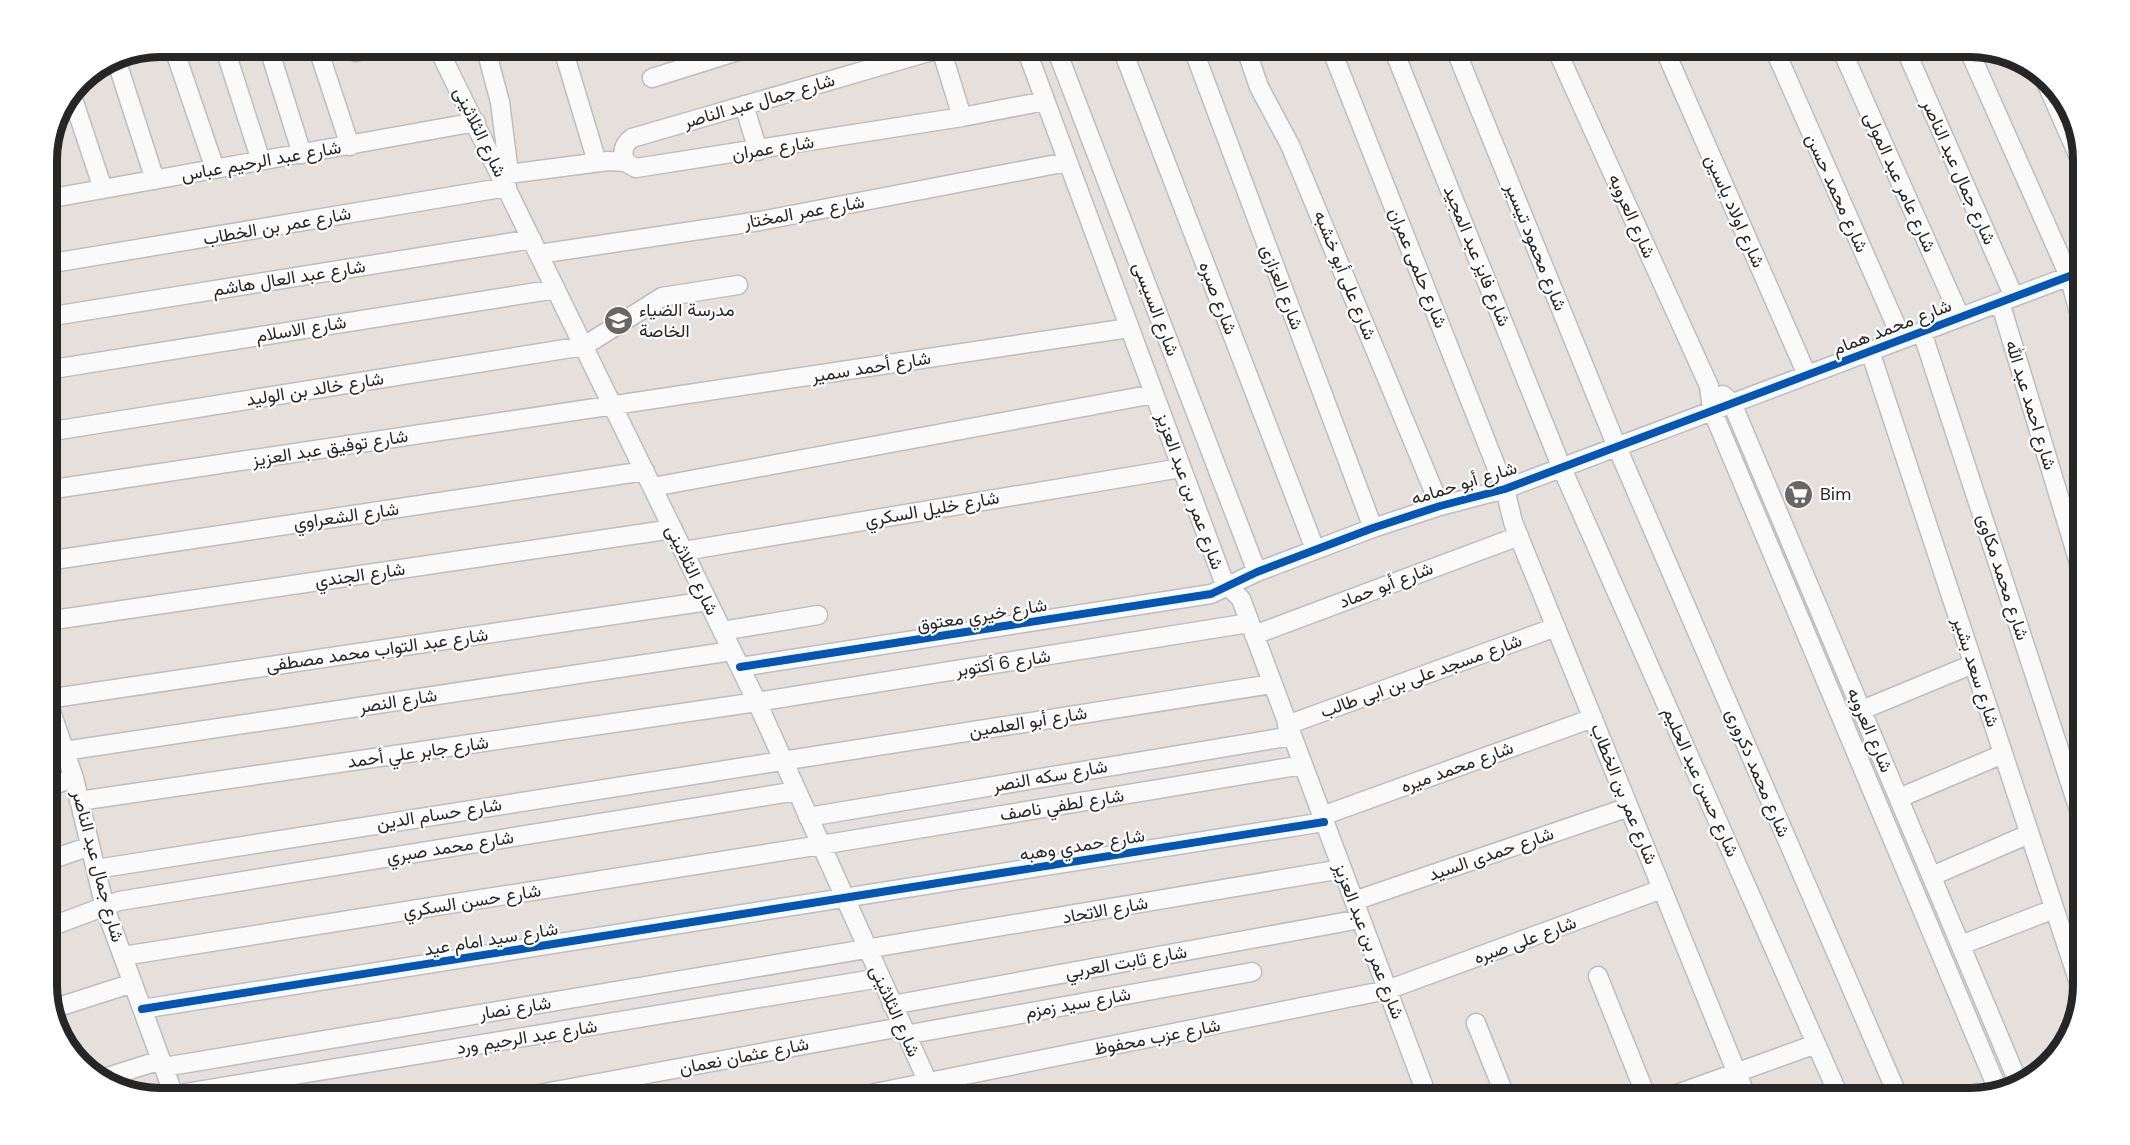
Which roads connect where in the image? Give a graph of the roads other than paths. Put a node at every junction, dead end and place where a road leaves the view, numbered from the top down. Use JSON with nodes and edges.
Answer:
{"nodes":[{"id":1,"x":177,"y":57,"type":"edge"},
{"id":2,"x":228,"y":57,"type":"edge"},
{"id":3,"x":271,"y":57,"type":"edge"},
{"id":4,"x":322,"y":57,"type":"edge"},
{"id":5,"x":443,"y":57,"type":"edge"},
{"id":6,"x":488,"y":57,"type":"edge"},
{"id":7,"x":565,"y":57,"type":"edge"},
{"id":8,"x":719,"y":57,"type":"edge"},
{"id":9,"x":913,"y":57,"type":"edge"},
{"id":10,"x":947,"y":57,"type":"edge"},
{"id":11,"x":1029,"y":57,"type":"edge"},
{"id":12,"x":1058,"y":57,"type":"edge"},
{"id":13,"x":1125,"y":57,"type":"edge"},
{"id":14,"x":1196,"y":57,"type":"edge"},
{"id":15,"x":1249,"y":57,"type":"edge"},
{"id":16,"x":1334,"y":57,"type":"edge"},
{"id":17,"x":1396,"y":57,"type":"edge"},
{"id":18,"x":1458,"y":57,"type":"edge"},
{"id":19,"x":1560,"y":57,"type":"edge"},
{"id":20,"x":1669,"y":57,"type":"edge"},
{"id":21,"x":1778,"y":57,"type":"edge"},
{"id":22,"x":1845,"y":57,"type":"edge"},
{"id":23,"x":1908,"y":57,"type":"edge"},
{"id":24,"x":1972,"y":57,"type":"edge"},
{"id":25,"x":118,"y":66,"type":"edge"},
{"id":26,"x":652,"y":78,"type":"dead end"},
{"id":27,"x":1045,"y":101,"type":"junction"},
{"id":28,"x":74,"y":103,"type":"edge"},
{"id":29,"x":744,"y":105,"type":"junction"},
{"id":30,"x":962,"y":117,"type":"junction"},
{"id":31,"x":476,"y":122,"type":"junction"},
{"id":32,"x":350,"y":146,"type":"junction"},
{"id":33,"x":758,"y":151,"type":"junction"},
{"id":34,"x":302,"y":154,"type":"junction"},
{"id":35,"x":261,"y":161,"type":"junction"},
{"id":36,"x":597,"y":162,"type":"junction"},
{"id":37,"x":625,"y":162,"type":"junction"},
{"id":38,"x":1067,"y":162,"type":"junction"},
{"id":39,"x":215,"y":169,"type":"junction"},
{"id":40,"x":506,"y":179,"type":"junction"},
{"id":41,"x":155,"y":180,"type":"junction"},
{"id":42,"x":103,"y":189,"type":"junction"},
{"id":43,"x":57,"y":195,"type":"edge"},
{"id":44,"x":536,"y":246,"type":"junction"},
{"id":45,"x":57,"y":262,"type":"edge"},
{"id":46,"x":2073,"y":268,"type":"edge"},
{"id":47,"x":2073,"y":275,"type":"edge"},
{"id":48,"x":738,"y":285,"type":"dead end"},
{"id":49,"x":556,"y":289,"type":"junction"},
{"id":50,"x":2007,"y":300,"type":"junction"},
{"id":51,"x":57,"y":316,"type":"edge"},
{"id":52,"x":1960,"y":317,"type":"junction"},
{"id":53,"x":1129,"y":328,"type":"junction"},
{"id":54,"x":1922,"y":332,"type":"junction"},
{"id":55,"x":1902,"y":339,"type":"junction"},
{"id":56,"x":584,"y":346,"type":"junction"},
{"id":57,"x":1870,"y":351,"type":"junction"},
{"id":58,"x":57,"y":368,"type":"edge"},
{"id":59,"x":1807,"y":375,"type":"junction"},
{"id":60,"x":1709,"y":386,"type":"junction"},
{"id":61,"x":1154,"y":394,"type":"junction"},
{"id":62,"x":1732,"y":403,"type":"junction"},
{"id":63,"x":613,"y":405,"type":"junction"},
{"id":64,"x":1712,"y":411,"type":"junction"},
{"id":65,"x":57,"y":430,"type":"edge"},
{"id":66,"x":1617,"y":447,"type":"junction"},
{"id":67,"x":1561,"y":466,"type":"junction"},
{"id":68,"x":1181,"y":468,"type":"junction"},
{"id":69,"x":649,"y":479,"type":"junction"},
{"id":70,"x":57,"y":488,"type":"edge"},
{"id":71,"x":1505,"y":489,"type":"junction"},
{"id":72,"x":1440,"y":506,"type":"junction"},
{"id":73,"x":1373,"y":528,"type":"junction"},
{"id":74,"x":673,"y":529,"type":"junction"},
{"id":75,"x":1519,"y":536,"type":"junction"},
{"id":76,"x":2073,"y":540,"type":"edge"},
{"id":77,"x":1315,"y":549,"type":"junction"},
{"id":78,"x":684,"y":551,"type":"junction"},
{"id":79,"x":57,"y":560,"type":"edge"},
{"id":80,"x":1257,"y":572,"type":"junction"},
{"id":81,"x":1226,"y":586,"type":"junction"},
{"id":82,"x":708,"y":601,"type":"junction"},
{"id":83,"x":818,"y":615,"type":"dead end"},
{"id":84,"x":57,"y":620,"type":"edge"},
{"id":85,"x":1556,"y":627,"type":"junction"},
{"id":86,"x":1251,"y":629,"type":"junction"},
{"id":87,"x":722,"y":631,"type":"junction"},
{"id":88,"x":736,"y":659,"type":"junction"},
{"id":89,"x":1973,"y":664,"type":"junction"},
{"id":90,"x":1272,"y":684,"type":"junction"},
{"id":91,"x":57,"y":700,"type":"edge"},
{"id":92,"x":757,"y":702,"type":"junction"},
{"id":93,"x":1862,"y":710,"type":"junction"},
{"id":94,"x":1593,"y":718,"type":"junction"},
{"id":95,"x":1289,"y":730,"type":"junction"},
{"id":96,"x":57,"y":731,"type":"edge"},
{"id":97,"x":64,"y":751,"type":"junction"},
{"id":98,"x":2003,"y":754,"type":"junction"},
{"id":99,"x":783,"y":760,"type":"junction"},
{"id":100,"x":1302,"y":765,"type":"junction"},
{"id":101,"x":74,"y":778,"type":"junction"},
{"id":102,"x":57,"y":784,"type":"edge"},
{"id":103,"x":2073,"y":789,"type":"edge"},
{"id":104,"x":797,"y":791,"type":"junction"},
{"id":105,"x":1899,"y":798,"type":"junction"},
{"id":106,"x":79,"y":801,"type":"junction"},
{"id":107,"x":1629,"y":807,"type":"junction"},
{"id":108,"x":808,"y":817,"type":"junction"},
{"id":109,"x":1323,"y":819,"type":"junction"},
{"id":110,"x":2029,"y":834,"type":"junction"},
{"id":111,"x":820,"y":845,"type":"junction"},
{"id":112,"x":90,"y":846,"type":"junction"},
{"id":113,"x":57,"y":858,"type":"edge"},
{"id":114,"x":96,"y":869,"type":"junction"},
{"id":115,"x":1342,"y":869,"type":"junction"},
{"id":116,"x":1932,"y":876,"type":"junction"},
{"id":117,"x":1662,"y":889,"type":"junction"},
{"id":118,"x":844,"y":898,"type":"junction"},
{"id":119,"x":1354,"y":901,"type":"junction"},
{"id":120,"x":105,"y":908,"type":"junction"},
{"id":121,"x":2054,"y":909,"type":"junction"},
{"id":122,"x":1360,"y":919,"type":"junction"},
{"id":123,"x":57,"y":925,"type":"edge"},
{"id":124,"x":1961,"y":945,"type":"junction"},
{"id":125,"x":867,"y":950,"type":"junction"},
{"id":126,"x":123,"y":956,"type":"junction"},
{"id":127,"x":2073,"y":965,"type":"edge"},
{"id":128,"x":1252,"y":972,"type":"dead end"},
{"id":129,"x":1598,"y":976,"type":"dead end"},
{"id":130,"x":880,"y":978,"type":"junction"},
{"id":131,"x":133,"y":983,"type":"junction"},
{"id":132,"x":1387,"y":990,"type":"junction"},
{"id":133,"x":892,"y":1005,"type":"junction"},
{"id":134,"x":59,"y":1007,"type":"edge"},
{"id":135,"x":142,"y":1009,"type":"junction"},
{"id":136,"x":1476,"y":1023,"type":"dead end"},
{"id":137,"x":903,"y":1031,"type":"junction"},
{"id":138,"x":1816,"y":1044,"type":"junction"},
{"id":139,"x":162,"y":1064,"type":"junction"},
{"id":140,"x":1737,"y":1073,"type":"junction"},
{"id":141,"x":113,"y":1076,"type":"edge"},
{"id":142,"x":2016,"y":1077,"type":"edge"},
{"id":143,"x":1996,"y":1084,"type":"edge"},
{"id":144,"x":171,"y":1088,"type":"edge"},
{"id":145,"x":228,"y":1088,"type":"edge"},
{"id":146,"x":575,"y":1088,"type":"edge"},
{"id":147,"x":930,"y":1088,"type":"edge"},
{"id":148,"x":945,"y":1088,"type":"edge"},
{"id":149,"x":1424,"y":1088,"type":"edge"},
{"id":150,"x":1502,"y":1088,"type":"edge"},
{"id":151,"x":1643,"y":1088,"type":"edge"},
{"id":152,"x":1694,"y":1088,"type":"edge"},
{"id":153,"x":1743,"y":1088,"type":"edge"},
{"id":154,"x":1836,"y":1088,"type":"edge"},
{"id":155,"x":1895,"y":1088,"type":"edge"}],
"edges":[{"from":1,"to":39,"type":"street"},
{"from":2,"to":35,"type":"street"},
{"from":3,"to":34,"type":"street"},
{"from":4,"to":32,"type":"street"},
{"from":5,"to":31,"type":"street","name":"شارع الثلاثينى"},
{"from":6,"to":40,"type":"street"},
{"from":7,"to":36,"type":"street"},
{"from":8,"to":26,"type":"street"},
{"from":9,"to":29,"type":"street","name":"شارع جمال عبد الناصر"},
{"from":10,"to":30,"type":"street"},
{"from":11,"to":27,"type":"street","name":"شارع عمر بن عبد العزيز"},
{"from":12,"to":80,"type":"street","name":"شارع السيسى"},
{"from":13,"to":77,"type":"street","name":"شارع صبره"},
{"from":14,"to":73,"type":"street","name":"شارع العزازى"},
{"from":15,"to":72,"type":"street","name":"شارع على أبو خشبه"},
{"from":16,"to":71,"type":"street","name":"شارع حلمى عمران"},
{"from":17,"to":67,"type":"street","name":"شارع فايز عبد المجيد"},
{"from":18,"to":66,"type":"street","name":"شارع محمود تيسير"},
{"from":19,"to":60,"type":"street","name":"شارع العروبه"},
{"from":20,"to":59,"type":"street","name":"شارع اولاد ياسين"},
{"from":21,"to":55,"type":"street","name":"شارع محمد حسن"},
{"from":22,"to":52,"type":"street","name":"شارع عامر عبد المولى"},
{"from":23,"to":50,"type":"street","name":"شارع جمال عبد الناصر"},
{"from":24,"to":46,"type":"street"},
{"from":25,"to":41,"type":"street"},
{"from":27,"to":30,"type":"street","name":"شارع عمران"},
{"from":27,"to":38,"type":"street","name":"شارع عمر بن عبد العزيز"},
{"from":28,"to":42,"type":"street"},
{"from":29,"to":33,"type":"street"},
{"from":29,"to":37,"type":"street","name":"شارع جمال عبد الناصر"},
{"from":30,"to":33,"type":"street","name":"شارع عمران"},
{"from":31,"to":32,"type":"street","name":"شارع عبد الرحيم عباس"},
{"from":31,"to":40,"type":"street","name":"شارع الثلاثينى"},
{"from":32,"to":34,"type":"street","name":"شارع عبد الرحيم عباس"},
{"from":33,"to":37,"type":"street","name":"شارع عمران"},
{"from":34,"to":35,"type":"street","name":"شارع عبد الرحيم عباس"},
{"from":35,"to":39,"type":"street","name":"شارع عبد الرحيم عباس"},
{"from":36,"to":37,"type":"street","name":"شارع عمران"},
{"from":36,"to":40,"type":"street","name":"شارع عمران"},
{"from":38,"to":44,"type":"street","name":"شارع عمر المختار"},
{"from":38,"to":53,"type":"street","name":"شارع عمر بن عبد العزيز"},
{"from":39,"to":41,"type":"street","name":"شارع عبد الرحيم عباس"},
{"from":40,"to":44,"type":"street","name":"شارع الثلاثينى"},
{"from":40,"to":45,"type":"street","name":"شارع عمر بن الخطاب"},
{"from":41,"to":42,"type":"street","name":"شارع عبد الرحيم عباس"},
{"from":42,"to":43,"type":"street","name":"شارع عبد الرحيم عباس"},
{"from":44,"to":49,"type":"street","name":"شارع الثلاثينى"},
{"from":44,"to":51,"type":"street","name":"شارع عبد العال هاشم"},
{"from":47,"to":50,"type":"street","name":"شارع محمد همام"},
{"from":48,"to":56,"type":"street"},
{"from":49,"to":56,"type":"street","name":"شارع الثلاثينى"},
{"from":49,"to":58,"type":"street","name":"شارع الاسلام"},
{"from":50,"to":52,"type":"street","name":"شارع محمد همام"},
{"from":50,"to":76,"type":"street","name":"شارع احمد عبد الله"},
{"from":52,"to":54,"type":"street","name":"شارع محمد همام"},
{"from":53,"to":61,"type":"street","name":"شارع عمر بن عبد العزيز"},
{"from":53,"to":63,"type":"street","name":"شارع أحمد سمير"},
{"from":54,"to":55,"type":"street","name":"شارع محمد همام"},
{"from":54,"to":103,"type":"street","name":"شارع محمد مكاوى"},
{"from":55,"to":57,"type":"street","name":"شارع محمد همام"},
{"from":56,"to":63,"type":"street","name":"شارع الثلاثينى"},
{"from":56,"to":65,"type":"street","name":"شارع خالد بن الوليد"},
{"from":57,"to":59,"type":"street","name":"شارع محمد همام"},
{"from":57,"to":89,"type":"street","name":"شارع سعد بشير"},
{"from":59,"to":62,"type":"street","name":"شارع محمد همام"},
{"from":60,"to":62,"type":"street","name":"شارع العروبه"},
{"from":60,"to":64,"type":"street","name":"شارع العروبه"},
{"from":61,"to":68,"type":"street","name":"شارع عمر بن عبد العزيز"},
{"from":61,"to":69,"type":"street","name":"شارع الشعراوي"},
{"from":62,"to":64,"type":"street","name":"شارع محمد همام"},
{"from":62,"to":93,"type":"street","name":"شارع العروبه"},
{"from":63,"to":69,"type":"street","name":"شارع الثلاثينى"},
{"from":63,"to":70,"type":"street","name":"شارع توفيق عبد العزيز"},
{"from":64,"to":66,"type":"street","name":"شارع أبو حمامه"},
{"from":64,"to":143,"type":"street","name":"شارع العروبه"},
{"from":66,"to":67,"type":"street","name":"شارع أبو حمامه"},
{"from":66,"to":155,"type":"street","name":"شارع محمد دكرورى"},
{"from":67,"to":71,"type":"street","name":"شارع أبو حمامه"},
{"from":67,"to":138,"type":"street","name":"شارع حسن عبد الحليم"},
{"from":68,"to":78,"type":"street","name":"شارع خليل السكري"},
{"from":68,"to":81,"type":"street","name":"شارع عمر بن عبد العزيز"},
{"from":69,"to":74,"type":"street","name":"شارع الثلاثينى"},
{"from":69,"to":79,"type":"street","name":"شارع الشعراوي"},
{"from":71,"to":72,"type":"street","name":"شارع أبو حمامه"},
{"from":71,"to":75,"type":"street","name":"شارع عمر بن الخطاب"},
{"from":72,"to":73,"type":"street","name":"شارع أبو حمامه"},
{"from":73,"to":77,"type":"street","name":"شارع أبو حمامه"},
{"from":74,"to":78,"type":"street","name":"شارع الثلاثينى"},
{"from":74,"to":84,"type":"street","name":"شارع الجندي"},
{"from":75,"to":85,"type":"street","name":"شارع عمر بن الخطاب"},
{"from":75,"to":86,"type":"street","name":"شارع أبو حماد"},
{"from":77,"to":80,"type":"street","name":"شارع أبو حمامه"},
{"from":78,"to":82,"type":"street","name":"شارع الثلاثينى"},
{"from":80,"to":81,"type":"street","name":"شارع أبو حمامه"},
{"from":81,"to":86,"type":"street","name":"شارع عمر بن عبد العزيز"},
{"from":81,"to":88,"type":"street","name":"شارع خيري معتوق"},
{"from":82,"to":87,"type":"street","name":"شارع الثلاثينى"},
{"from":82,"to":91,"type":"street","name":"شارع عبد التواب محمد مصطفى"},
{"from":83,"to":87,"type":"street"},
{"from":85,"to":94,"type":"street","name":"شارع عمر بن الخطاب"},
{"from":85,"to":95,"type":"street","name":"شارع مسجد على بن ابى طالب"},
{"from":86,"to":90,"type":"street","name":"شارع عمر بن عبد العزيز"},
{"from":86,"to":92,"type":"street","name":"شارع 6 أكتوبر"},
{"from":87,"to":88,"type":"street","name":"شارع الثلاثينى"},
{"from":88,"to":92,"type":"street","name":"شارع الثلاثينى"},
{"from":88,"to":97,"type":"street","name":"شارع النصر"},
{"from":89,"to":93,"type":"street"},
{"from":89,"to":98,"type":"street","name":"شارع سعد بشير"},
{"from":90,"to":95,"type":"street","name":"شارع عمر بن عبد العزيز"},
{"from":90,"to":99,"type":"street","name":"شارع أبو العلمين"},
{"from":92,"to":99,"type":"street","name":"شارع الثلاثينى"},
{"from":92,"to":106,"type":"street","name":"شارع جابر علي أحمد"},
{"from":93,"to":105,"type":"street","name":"شارع العروبه"},
{"from":94,"to":107,"type":"street","name":"شارع عمر بن الخطاب"},
{"from":94,"to":109,"type":"street","name":"شارع محمد ميره"},
{"from":95,"to":100,"type":"street","name":"شارع عمر بن عبد العزيز"},
{"from":95,"to":108,"type":"street","name":"شارع سكه النصر"},
{"from":96,"to":97,"type":"street","name":"شارع جمال عبد الناصر"},
{"from":97,"to":101,"type":"street","name":"شارع جمال عبد الناصر"},
{"from":98,"to":105,"type":"street"},
{"from":98,"to":110,"type":"street","name":"شارع سعد بشير"},
{"from":99,"to":104,"type":"street","name":"شارع الثلاثينى"},
{"from":99,"to":114,"type":"street","name":"شارع حسام الدين"},
{"from":100,"to":109,"type":"street","name":"شارع عمر بن عبد العزيز"},
{"from":100,"to":111,"type":"street","name":"شارع لطفي ناصف"},
{"from":101,"to":102,"type":"street"},
{"from":101,"to":106,"type":"street","name":"شارع جمال عبد الناصر"},
{"from":104,"to":108,"type":"street","name":"شارع الثلاثينى"},
{"from":104,"to":120,"type":"street","name":"شارع محمد صبري"},
{"from":105,"to":116,"type":"street","name":"شارع العروبه"},
{"from":106,"to":112,"type":"street","name":"شارع جمال عبد الناصر"},
{"from":107,"to":117,"type":"street","name":"شارع عمر بن الخطاب"},
{"from":107,"to":119,"type":"street","name":"شارع حمدى السيد"},
{"from":108,"to":111,"type":"street","name":"شارع الثلاثينى"},
{"from":109,"to":115,"type":"street","name":"شارع عمر بن عبد العزيز"},
{"from":109,"to":118,"type":"street","name":"شارع حمدي وهبه"},
{"from":110,"to":116,"type":"street"},
{"from":110,"to":121,"type":"street","name":"شارع سعد بشير"},
{"from":111,"to":118,"type":"street","name":"شارع الثلاثينى"},
{"from":111,"to":126,"type":"street","name":"شارع حسن السكري"},
{"from":112,"to":113,"type":"street"},
{"from":112,"to":114,"type":"street","name":"شارع جمال عبد الناصر"},
{"from":114,"to":120,"type":"street","name":"شارع جمال عبد الناصر"},
{"from":115,"to":119,"type":"street","name":"شارع عمر بن عبد العزيز"},
{"from":115,"to":125,"type":"street","name":"شارع الاتحاد"},
{"from":116,"to":124,"type":"street","name":"شارع العروبه"},
{"from":117,"to":132,"type":"street","name":"شارع على صبره"},
{"from":117,"to":140,"type":"street","name":"شارع عمر بن الخطاب"},
{"from":118,"to":125,"type":"street","name":"شارع الثلاثينى"},
{"from":118,"to":135,"type":"street","name":"شارع سيد امام عيد"},
{"from":119,"to":122,"type":"street","name":"شارع عمر بن عبد العزيز"},
{"from":120,"to":123,"type":"street","name":"شارع محمد صبري"},
{"from":120,"to":126,"type":"street","name":"شارع جمال عبد الناصر"},
{"from":121,"to":124,"type":"street"},
{"from":121,"to":127,"type":"street","name":"شارع سعد بشير"},
{"from":122,"to":132,"type":"street","name":"شارع عمر بن عبد العزيز"},
{"from":122,"to":133,"type":"street","name":"شارع ثابت العربي"},
{"from":124,"to":142,"type":"street","name":"شارع العروبه"},
{"from":125,"to":130,"type":"street","name":"شارع الثلاثينى"},
{"from":125,"to":139,"type":"street","name":"شارع نصار"},
{"from":126,"to":131,"type":"street","name":"شارع جمال عبد الناصر"},
{"from":128,"to":137,"type":"street","name":"شارع سيد زمزم"},
{"from":129,"to":151,"type":"street"},
{"from":130,"to":133,"type":"street","name":"شارع الثلاثينى"},
{"from":130,"to":145,"type":"street","name":"شارع عبد الرحيم ورد"},
{"from":131,"to":134,"type":"street"},
{"from":131,"to":135,"type":"street","name":"شارع جمال عبد الناصر"},
{"from":132,"to":148,"type":"street","name":"شارع عزب محفوظ"},
{"from":132,"to":149,"type":"street","name":"شارع عمر بن عبد العزيز"},
{"from":133,"to":137,"type":"street","name":"شارع الثلاثينى"},
{"from":135,"to":139,"type":"street","name":"شارع جمال عبد الناصر"},
{"from":136,"to":150,"type":"street"},
{"from":137,"to":146,"type":"street","name":"شارع عثمان نعمان"},
{"from":137,"to":147,"type":"street","name":"شارع الثلاثينى"},
{"from":138,"to":140,"type":"street"},
{"from":138,"to":154,"type":"street","name":"شارع حسن عبد الحليم"},
{"from":139,"to":141,"type":"street","name":"شارع نصار"},
{"from":139,"to":144,"type":"street","name":"شارع جمال عبد الناصر"},
{"from":140,"to":152,"type":"street"},
{"from":140,"to":153,"type":"street","name":"شارع عمر بن الخطاب"}]}
